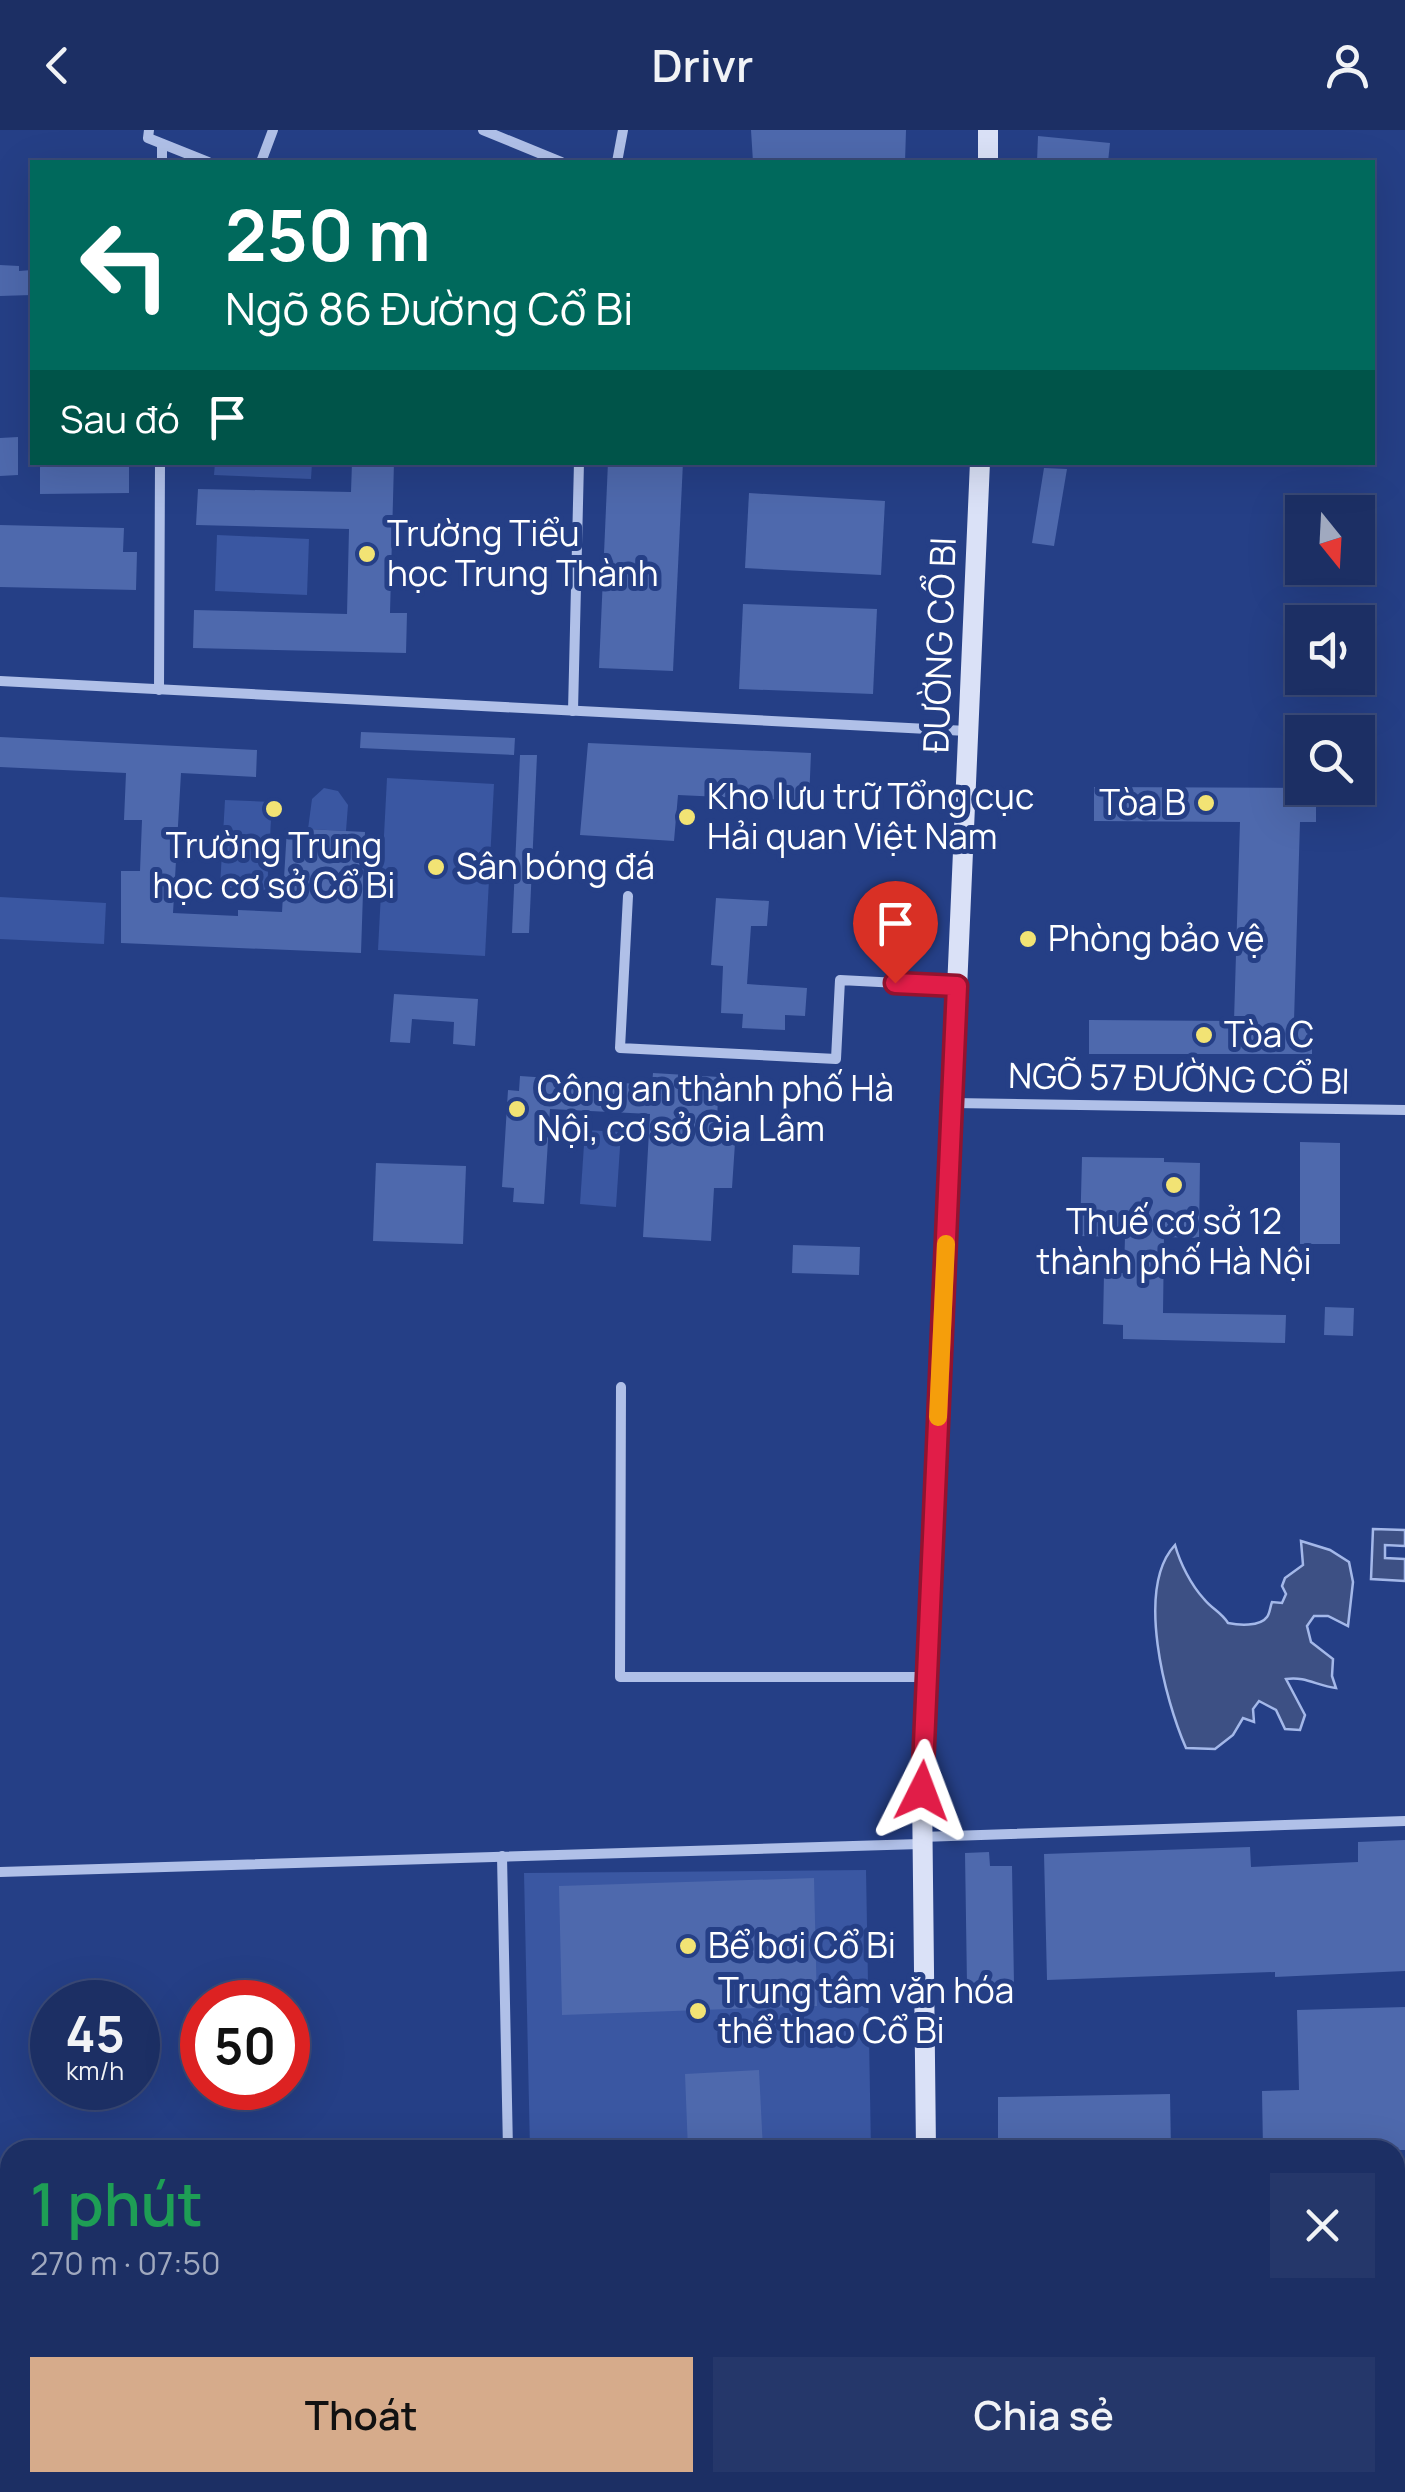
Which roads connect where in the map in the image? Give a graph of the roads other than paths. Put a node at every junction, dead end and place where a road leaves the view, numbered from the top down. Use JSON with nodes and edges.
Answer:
{"nodes":[{"id":1,"x":150,"y":130,"type":"edge"},
{"id":2,"x":273,"y":130,"type":"edge"},
{"id":3,"x":483,"y":130,"type":"edge"},
{"id":4,"x":623,"y":130,"type":"edge"},
{"id":5,"x":988,"y":130,"type":"edge"},
{"id":6,"x":162,"y":144,"type":"junction"},
{"id":7,"x":162,"y":160,"type":"edge"},
{"id":8,"x":203,"y":160,"type":"edge"},
{"id":9,"x":261,"y":160,"type":"edge"},
{"id":10,"x":556,"y":160,"type":"edge"},
{"id":11,"x":617,"y":160,"type":"edge"},
{"id":12,"x":988,"y":160,"type":"edge"},
{"id":13,"x":160,"y":465,"type":"edge"},
{"id":14,"x":579,"y":465,"type":"edge"},
{"id":15,"x":980,"y":465,"type":"edge"},
{"id":16,"x":0,"y":682,"type":"edge"},
{"id":17,"x":159,"y":690,"type":"junction"},
{"id":18,"x":572,"y":710,"type":"junction"},
{"id":19,"x":968,"y":730,"type":"junction"},
{"id":20,"x":628,"y":896,"type":"dead end"},
{"id":21,"x":957,"y":986,"type":"junction"},
{"id":22,"x":952,"y":1103,"type":"junction"},
{"id":23,"x":1405,"y":1110,"type":"edge"},
{"id":24,"x":622,"y":1386,"type":"dead end"},
{"id":25,"x":927,"y":1677,"type":"junction"},
{"id":26,"x":1405,"y":1821,"type":"edge"},
{"id":27,"x":920,"y":1840,"type":"junction"},
{"id":28,"x":502,"y":1856,"type":"junction"},
{"id":29,"x":0,"y":1872,"type":"edge"},
{"id":30,"x":508,"y":2140,"type":"edge"},
{"id":31,"x":926,"y":2140,"type":"edge"}],
"edges":[{"from":1,"to":6,"type":"street"},
{"from":2,"to":9,"type":"street"},
{"from":3,"to":10,"type":"street"},
{"from":4,"to":11,"type":"street"},
{"from":5,"to":12,"type":"main road"},
{"from":6,"to":7,"type":"street"},
{"from":6,"to":8,"type":"street"},
{"from":13,"to":17,"type":"street"},
{"from":14,"to":18,"type":"street"},
{"from":15,"to":19,"type":"main road","name":"ĐƯỜNG CỔ BI"},
{"from":16,"to":17,"type":"street"},
{"from":17,"to":18,"type":"street"},
{"from":18,"to":19,"type":"street"},
{"from":19,"to":21,"type":"main road","name":"ĐƯỜNG CỔ BI"},
{"from":20,"to":21,"type":"street"},
{"from":21,"to":22,"type":"main road","name":"ĐƯỜNG CỔ BI"},
{"from":22,"to":23,"type":"street","name":"NGÕ 57 ĐƯỜNG CỔ BI"},
{"from":22,"to":25,"type":"main road","name":"ĐƯỜNG CỔ BI"},
{"from":24,"to":25,"type":"street"},
{"from":25,"to":27,"type":"main road","name":"ĐƯỜNG CỔ BI"},
{"from":26,"to":27,"type":"street"},
{"from":27,"to":28,"type":"street"},
{"from":27,"to":31,"type":"main road","name":"ĐƯỜNG CỔ BI"},
{"from":28,"to":29,"type":"street"},
{"from":28,"to":30,"type":"street"}]}
